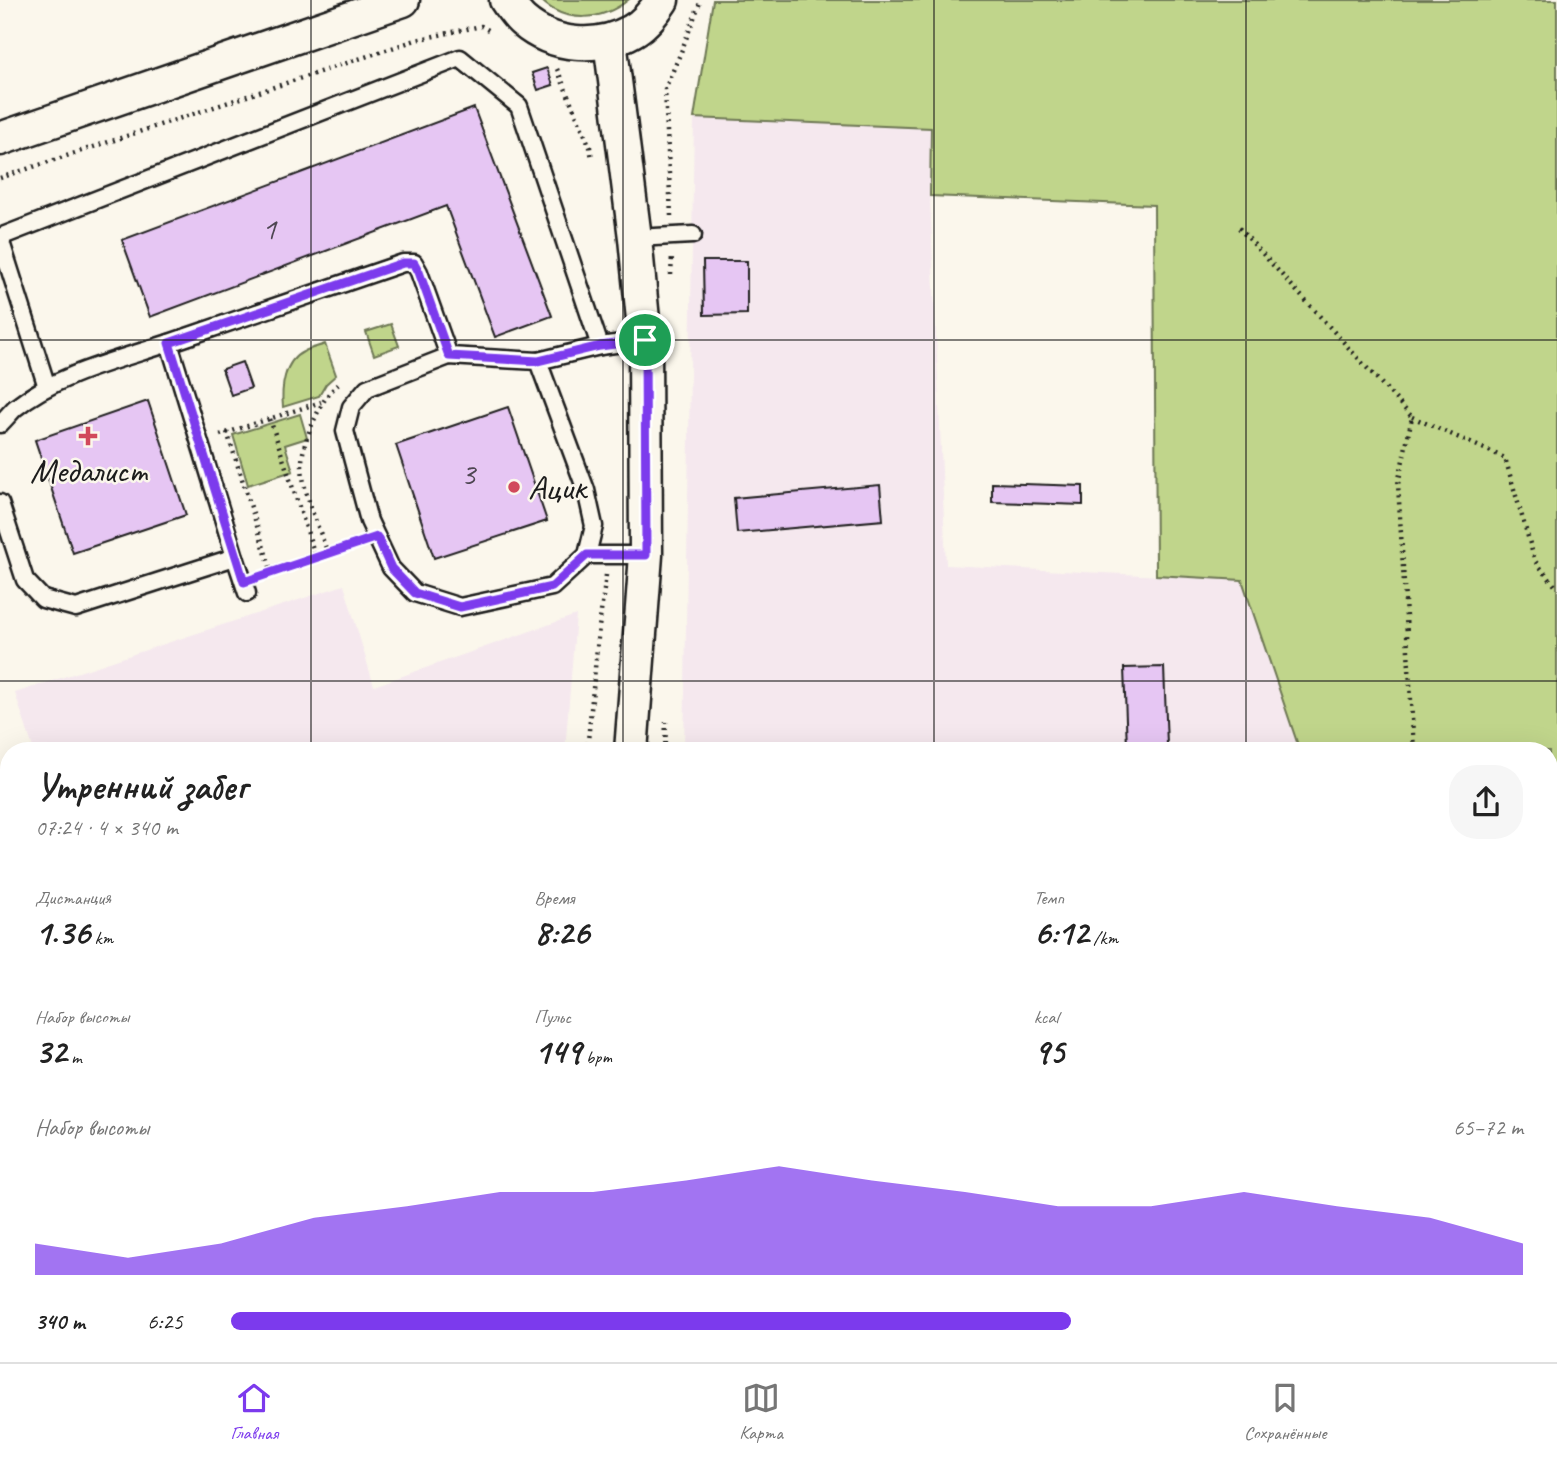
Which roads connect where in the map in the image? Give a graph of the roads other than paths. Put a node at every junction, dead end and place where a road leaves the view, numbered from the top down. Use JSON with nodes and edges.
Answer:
{"nodes":[{"id":1,"x":403,"y":0,"type":"edge"},
{"id":2,"x":506,"y":0,"type":"edge"},
{"id":3,"x":662,"y":0,"type":"edge"},
{"id":4,"x":610,"y":41,"type":"junction"},
{"id":5,"x":0,"y":139,"type":"edge"},
{"id":6,"x":693,"y":235,"type":"dead end"},
{"id":7,"x":635,"y":237,"type":"junction"},
{"id":8,"x":0,"y":238,"type":"edge"},
{"id":9,"x":645,"y":340,"type":"junction"},
{"id":10,"x":169,"y":343,"type":"junction"},
{"id":11,"x":600,"y":346,"type":"junction"},
{"id":12,"x":449,"y":356,"type":"junction"},
{"id":13,"x":538,"y":361,"type":"junction"},
{"id":14,"x":47,"y":387,"type":"junction"},
{"id":15,"x":0,"y":424,"type":"edge"},
{"id":16,"x":0,"y":503,"type":"edge"},
{"id":17,"x":587,"y":555,"type":"junction"},
{"id":18,"x":646,"y":555,"type":"junction"},
{"id":19,"x":235,"y":556,"type":"junction"},
{"id":20,"x":245,"y":588,"type":"road end"},
{"id":21,"x":632,"y":742,"type":"edge"}],
"edges":[{"from":1,"to":5,"type":"street"},
{"from":2,"to":4,"type":"street"},
{"from":3,"to":4,"type":"street"},
{"from":4,"to":7,"type":"street"},
{"from":6,"to":7,"type":"lane"},
{"from":7,"to":9,"type":"street"},
{"from":8,"to":11,"type":"lane"},
{"from":8,"to":14,"type":"lane"},
{"from":9,"to":11,"type":"lane"},
{"from":9,"to":18,"type":"street"},
{"from":10,"to":12,"type":"lane"},
{"from":10,"to":14,"type":"lane"},
{"from":10,"to":19,"type":"lane"},
{"from":11,"to":13,"type":"lane"},
{"from":12,"to":13,"type":"lane"},
{"from":12,"to":17,"type":"lane"},
{"from":13,"to":17,"type":"lane"},
{"from":14,"to":15,"type":"lane"},
{"from":16,"to":19,"type":"lane"},
{"from":17,"to":18,"type":"lane"},
{"from":18,"to":21,"type":"street"},
{"from":19,"to":20,"type":"lane"}]}
